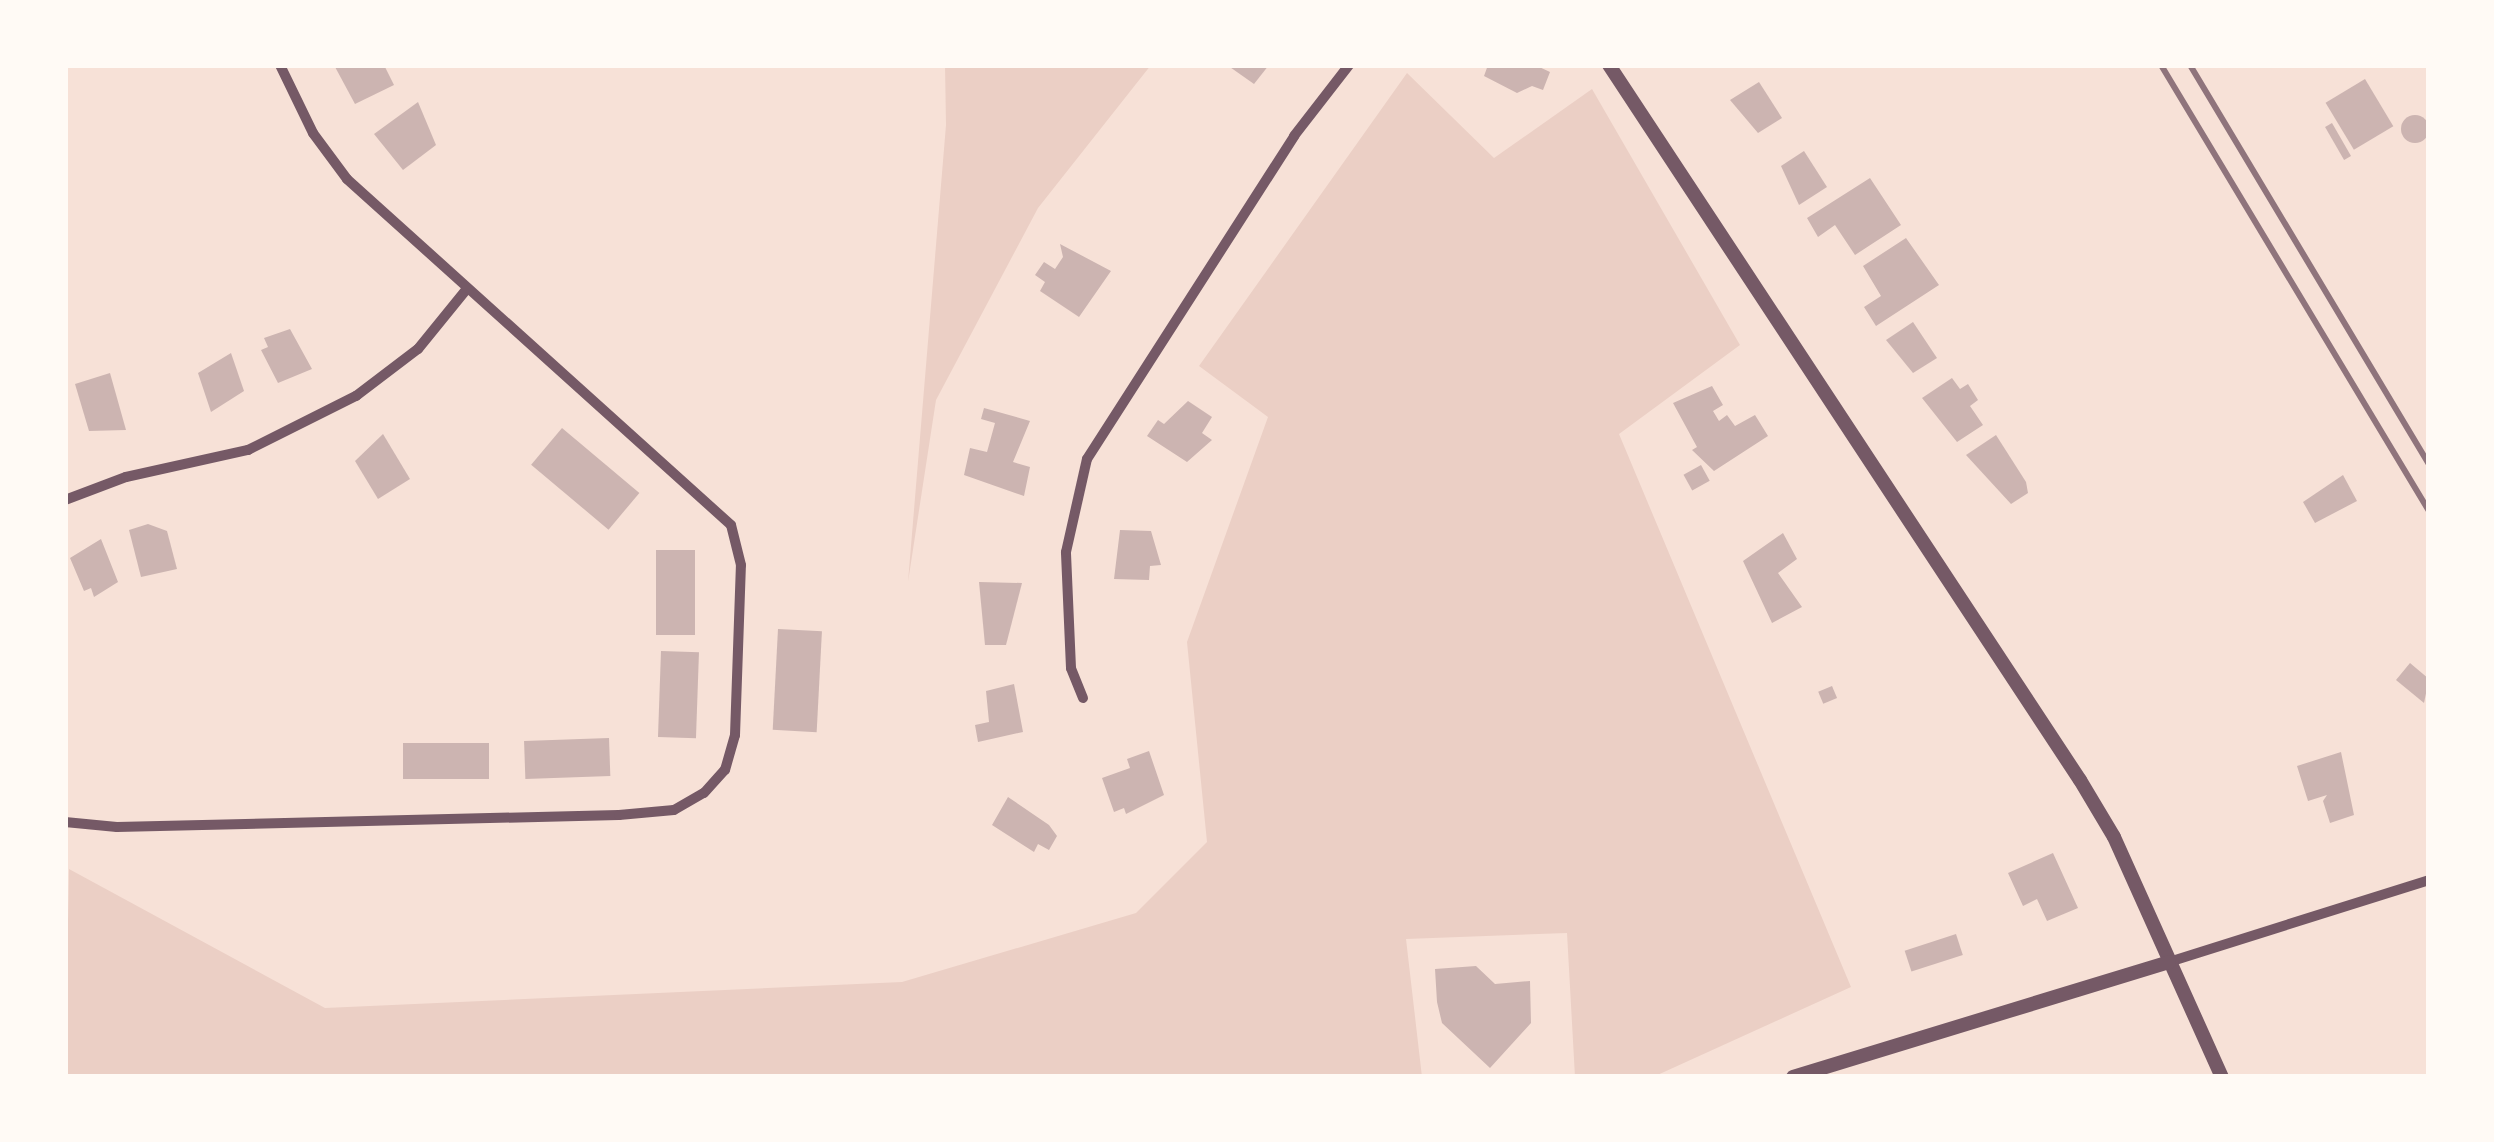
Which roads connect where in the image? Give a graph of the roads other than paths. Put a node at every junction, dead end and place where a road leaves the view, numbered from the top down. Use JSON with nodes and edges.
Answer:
{"nodes":[{"id":1,"x":280,"y":65,"type":"edge"},
{"id":2,"x":1349,"y":65,"type":"edge"},
{"id":3,"x":1609,"y":65,"type":"edge"},
{"id":4,"x":466,"y":290,"type":"junction"},
{"id":5,"x":65,"y":500,"type":"edge"},
{"id":6,"x":1083,"y":698,"type":"dead end"},
{"id":7,"x":65,"y":822,"type":"edge"},
{"id":8,"x":2429,"y":880,"type":"edge"},
{"id":9,"x":2169,"y":962,"type":"junction"},
{"id":10,"x":1793,"y":1077,"type":"edge"},
{"id":11,"x":2222,"y":1077,"type":"edge"}],
"edges":[{"from":1,"to":4,"type":"street"},
{"from":2,"to":6,"type":"street"},
{"from":3,"to":9,"type":"street"},
{"from":4,"to":5,"type":"street"},
{"from":4,"to":7,"type":"street"},
{"from":8,"to":9,"type":"street"},
{"from":9,"to":10,"type":"street"},
{"from":9,"to":11,"type":"street"}]}
